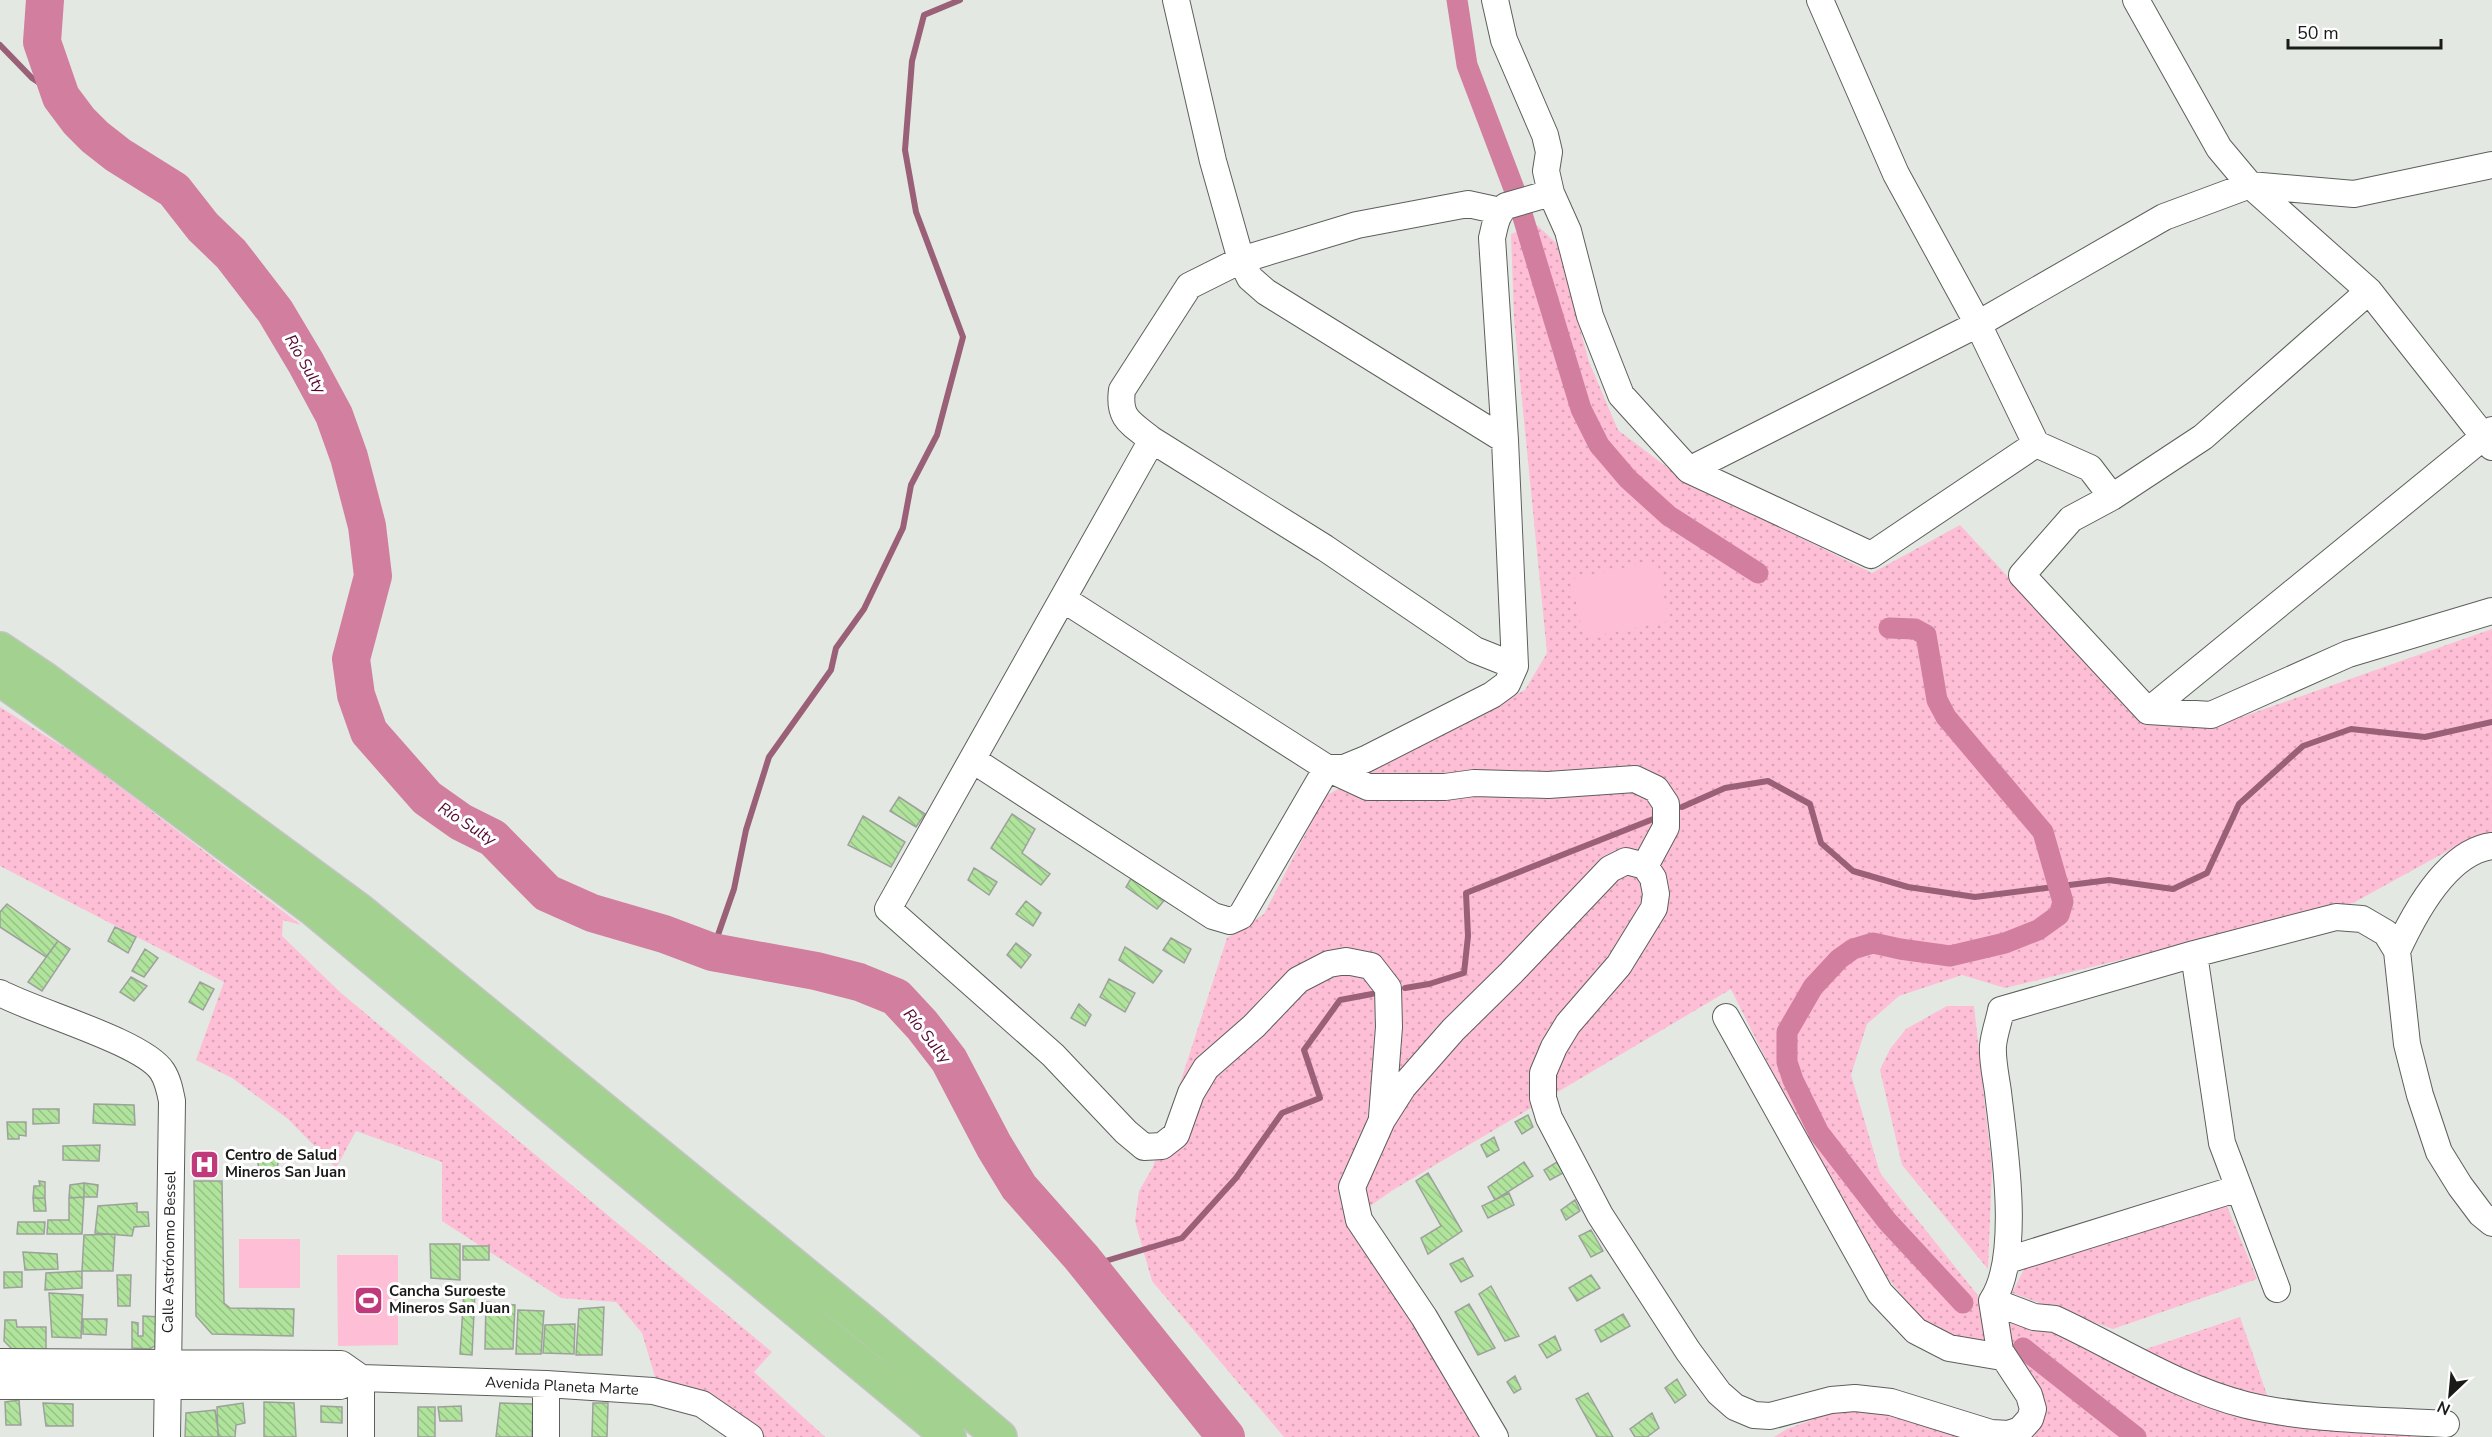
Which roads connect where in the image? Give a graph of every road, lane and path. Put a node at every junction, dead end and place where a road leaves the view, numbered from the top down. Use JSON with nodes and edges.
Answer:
{"nodes":[{"id":1,"x":1176,"y":0,"type":"edge"},
{"id":2,"x":1495,"y":0,"type":"edge"},
{"id":3,"x":1820,"y":0,"type":"edge"},
{"id":4,"x":2136,"y":0,"type":"edge"},
{"id":5,"x":2492,"y":165,"type":"edge"},
{"id":6,"x":2250,"y":185,"type":"junction"},
{"id":7,"x":1551,"y":194,"type":"junction"},
{"id":8,"x":1503,"y":208,"type":"junction"},
{"id":9,"x":1241,"y":260,"type":"junction"},
{"id":10,"x":2369,"y":291,"type":"junction"},
{"id":11,"x":1978,"y":324,"type":"junction"},
{"id":12,"x":2489,"y":438,"type":"edge"},
{"id":13,"x":1152,"y":440,"type":"junction"},
{"id":14,"x":1505,"y":440,"type":"junction"},
{"id":15,"x":2036,"y":444,"type":"junction"},
{"id":16,"x":1689,"y":470,"type":"junction"},
{"id":17,"x":2112,"y":497,"type":"junction"},
{"id":18,"x":1063,"y":599,"type":"junction"},
{"id":19,"x":2492,"y":611,"type":"edge"},
{"id":20,"x":0,"y":649,"type":"edge"},
{"id":21,"x":1515,"y":666,"type":"junction"},
{"id":22,"x":0,"y":680,"type":"edge"},
{"id":23,"x":2148,"y":711,"type":"junction"},
{"id":24,"x":973,"y":760,"type":"junction"},
{"id":25,"x":1327,"y":768,"type":"junction"},
{"id":26,"x":2492,"y":846,"type":"edge"},
{"id":27,"x":1645,"y":866,"type":"junction"},
{"id":28,"x":2397,"y":951,"type":"junction"},
{"id":29,"x":2194,"y":954,"type":"junction"},
{"id":30,"x":1,"y":995,"type":"edge"},
{"id":31,"x":1726,"y":1017,"type":"dead end"},
{"id":32,"x":1382,"y":1120,"type":"junction"},
{"id":33,"x":2239,"y":1188,"type":"junction"},
{"id":34,"x":2492,"y":1223,"type":"edge"},
{"id":35,"x":2008,"y":1260,"type":"junction"},
{"id":36,"x":2277,"y":1289,"type":"dead end"},
{"id":37,"x":1992,"y":1301,"type":"junction"},
{"id":38,"x":2002,"y":1357,"type":"junction"},
{"id":39,"x":0,"y":1362,"type":"edge"},
{"id":40,"x":167,"y":1375,"type":"junction"},
{"id":41,"x":361,"y":1378,"type":"junction"},
{"id":42,"x":546,"y":1384,"type":"junction"},
{"id":43,"x":0,"y":1386,"type":"edge"},
{"id":44,"x":2446,"y":1424,"type":"dead end"},
{"id":45,"x":726,"y":1429,"type":"edge"},
{"id":46,"x":167,"y":1437,"type":"edge"},
{"id":47,"x":361,"y":1437,"type":"edge"},
{"id":48,"x":546,"y":1437,"type":"edge"},
{"id":49,"x":750,"y":1437,"type":"edge"},
{"id":50,"x":950,"y":1437,"type":"edge"},
{"id":51,"x":1000,"y":1437,"type":"edge"},
{"id":52,"x":1495,"y":1437,"type":"edge"}],
"edges":[{"from":1,"to":9,"type":"street"},
{"from":2,"to":7,"type":"street"},
{"from":3,"to":11,"type":"street"},
{"from":4,"to":6,"type":"street"},
{"from":5,"to":6,"type":"street"},
{"from":6,"to":10,"type":"street"},
{"from":6,"to":11,"type":"street"},
{"from":7,"to":8,"type":"street"},
{"from":7,"to":16,"type":"street"},
{"from":8,"to":9,"type":"street"},
{"from":8,"to":14,"type":"street"},
{"from":9,"to":13,"type":"street"},
{"from":9,"to":14,"type":"street"},
{"from":10,"to":12,"type":"street"},
{"from":10,"to":17,"type":"street"},
{"from":11,"to":15,"type":"street"},
{"from":11,"to":16,"type":"street"},
{"from":12,"to":23,"type":"street"},
{"from":13,"to":18,"type":"street"},
{"from":13,"to":21,"type":"street"},
{"from":14,"to":21,"type":"street"},
{"from":15,"to":16,"type":"street"},
{"from":15,"to":17,"type":"street"},
{"from":17,"to":23,"type":"street"},
{"from":18,"to":24,"type":"street"},
{"from":18,"to":25,"type":"street"},
{"from":19,"to":23,"type":"street"},
{"from":20,"to":51,"type":"highway"},
{"from":21,"to":25,"type":"street"},
{"from":22,"to":50,"type":"highway"},
{"from":24,"to":25,"type":"street"},
{"from":24,"to":32,"type":"street"},
{"from":25,"to":27,"type":"street"},
{"from":26,"to":28,"type":"street"},
{"from":27,"to":32,"type":"street"},
{"from":27,"to":38,"type":"street"},
{"from":28,"to":29,"type":"street"},
{"from":28,"to":34,"type":"street"},
{"from":29,"to":33,"type":"street"},
{"from":29,"to":35,"type":"street"},
{"from":30,"to":40,"type":"street","name":"Calle Astrónomo Bessel"},
{"from":31,"to":38,"type":"street"},
{"from":32,"to":52,"type":"street"},
{"from":33,"to":35,"type":"street"},
{"from":33,"to":36,"type":"street"},
{"from":35,"to":37,"type":"street"},
{"from":37,"to":38,"type":"street"},
{"from":37,"to":44,"type":"street"},
{"from":39,"to":40,"type":"street","name":"Avenida Planeta Marte"},
{"from":40,"to":41,"type":"street","name":"Avenida Planeta Marte"},
{"from":40,"to":43,"type":"street","name":"Avenida Planeta Marte"},
{"from":40,"to":46,"type":"street","name":"Calle Astrónomo Bessel"},
{"from":41,"to":42,"type":"street","name":"Avenida Planeta Marte"},
{"from":41,"to":47,"type":"street"},
{"from":42,"to":45,"type":"street","name":"Avenida Planeta Marte"},
{"from":42,"to":48,"type":"street"},
{"from":45,"to":49,"type":"street","name":"Avenida Planeta Marte"}]}
